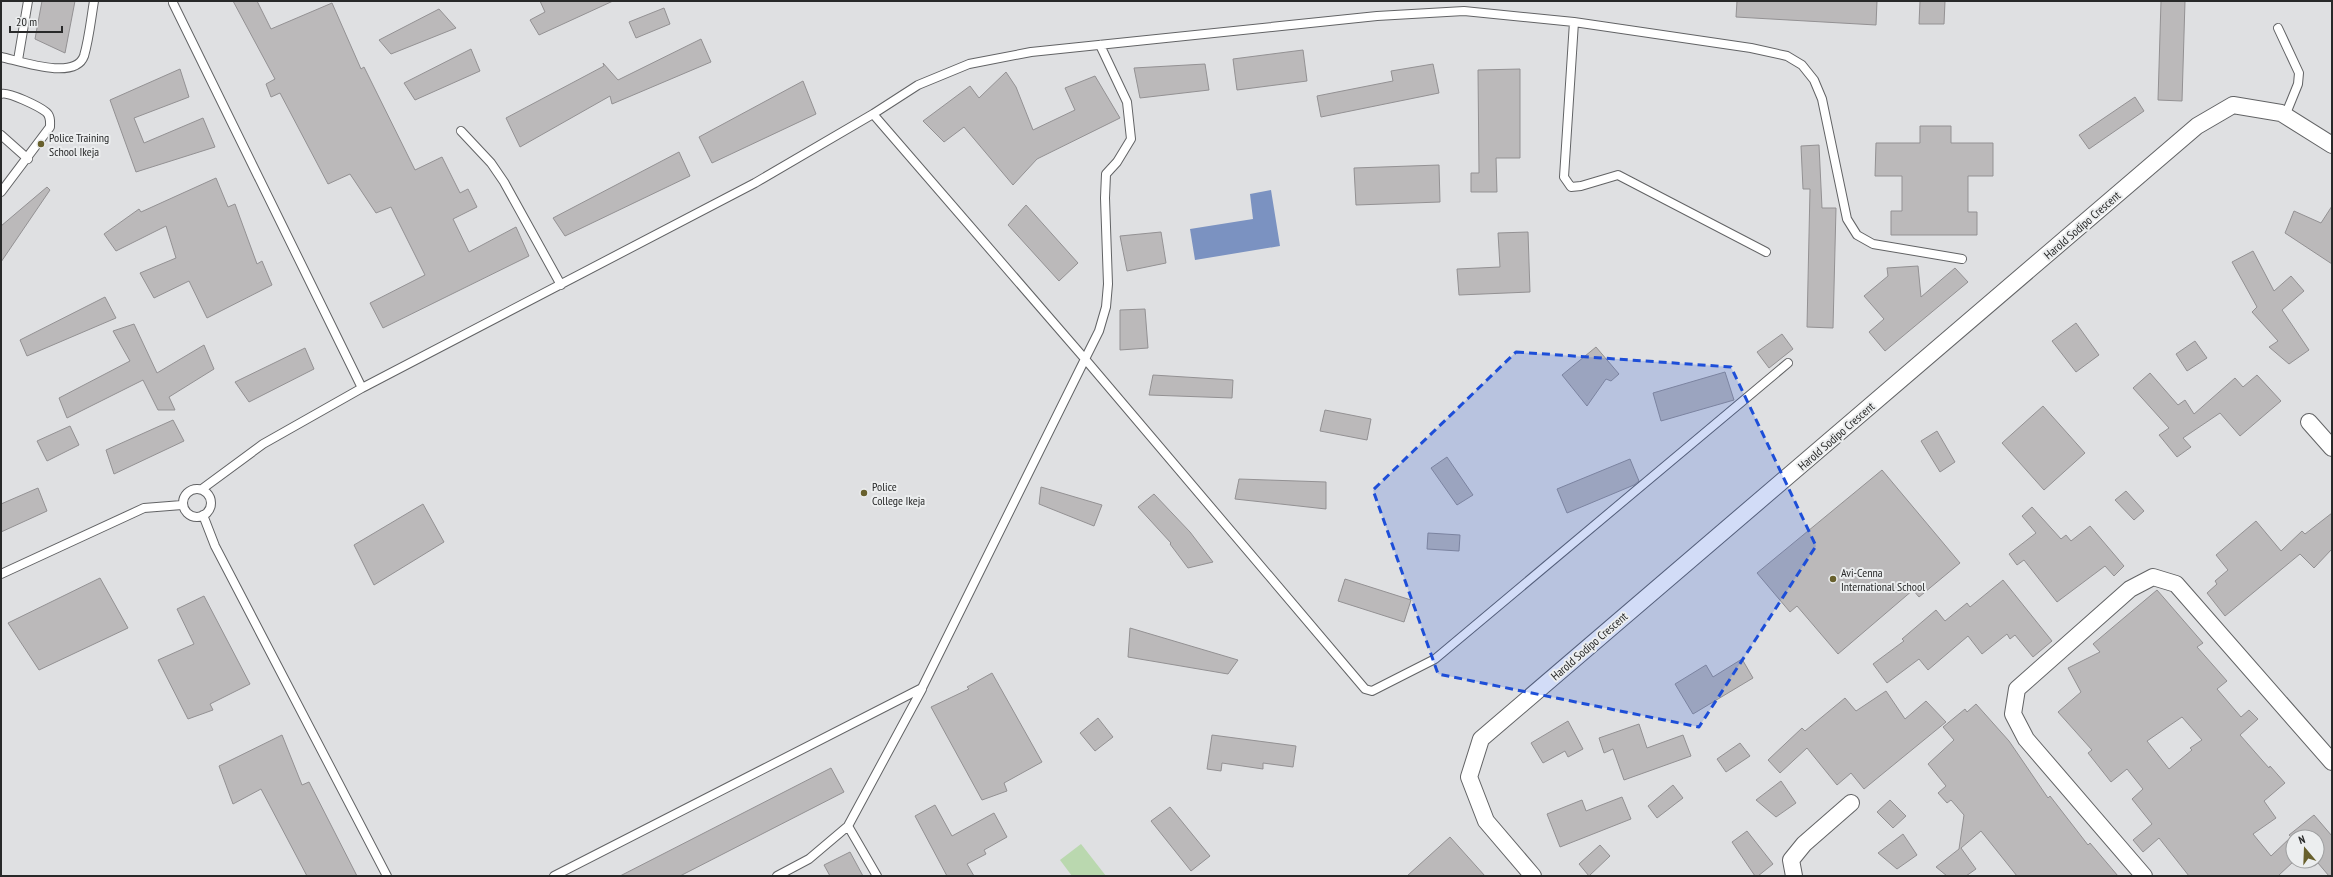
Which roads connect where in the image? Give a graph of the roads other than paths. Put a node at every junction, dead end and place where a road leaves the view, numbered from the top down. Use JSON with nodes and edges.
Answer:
{"nodes":[{"id":1,"x":28,"y":1,"type":"edge"},
{"id":2,"x":94,"y":1,"type":"edge"},
{"id":3,"x":173,"y":3,"type":"dead end"},
{"id":4,"x":1574,"y":22,"type":"junction"},
{"id":5,"x":2278,"y":28,"type":"dead end"},
{"id":6,"x":1100,"y":45,"type":"junction"},
{"id":7,"x":1,"y":57,"type":"edge"},
{"id":8,"x":18,"y":60,"type":"junction"},
{"id":9,"x":1,"y":94,"type":"edge"},
{"id":10,"x":873,"y":114,"type":"junction"},
{"id":11,"x":2285,"y":116,"type":"junction"},
{"id":12,"x":461,"y":131,"type":"dead end"},
{"id":13,"x":1,"y":136,"type":"edge"},
{"id":14,"x":2332,"y":145,"type":"edge"},
{"id":15,"x":28,"y":159,"type":"junction"},
{"id":16,"x":1,"y":192,"type":"edge"},
{"id":17,"x":1766,"y":252,"type":"dead end"},
{"id":18,"x":1962,"y":259,"type":"dead end"},
{"id":19,"x":561,"y":285,"type":"junction"},
{"id":20,"x":1085,"y":359,"type":"junction"},
{"id":21,"x":1788,"y":363,"type":"dead end"},
{"id":22,"x":362,"y":388,"type":"junction"},
{"id":23,"x":2310,"y":422,"type":"dead end"},
{"id":24,"x":2332,"y":448,"type":"edge"},
{"id":25,"x":202,"y":489,"type":"junction"},
{"id":26,"x":182,"y":505,"type":"junction"},
{"id":27,"x":203,"y":515,"type":"junction"},
{"id":28,"x":1,"y":574,"type":"edge"},
{"id":29,"x":922,"y":688,"type":"junction"},
{"id":30,"x":2332,"y":762,"type":"edge"},
{"id":31,"x":1851,"y":803,"type":"dead end"},
{"id":32,"x":848,"y":826,"type":"junction"},
{"id":33,"x":387,"y":876,"type":"edge"},
{"id":34,"x":554,"y":876,"type":"edge"},
{"id":35,"x":777,"y":876,"type":"edge"},
{"id":36,"x":878,"y":876,"type":"edge"},
{"id":37,"x":1533,"y":876,"type":"edge"},
{"id":38,"x":1794,"y":876,"type":"edge"},
{"id":39,"x":2144,"y":876,"type":"edge"}],
"edges":[{"from":1,"to":8,"type":"lane"},
{"from":2,"to":8,"type":"lane"},
{"from":3,"to":22,"type":"lane"},
{"from":4,"to":6,"type":"lane"},
{"from":4,"to":17,"type":"lane"},
{"from":4,"to":18,"type":"lane"},
{"from":5,"to":11,"type":"lane"},
{"from":6,"to":10,"type":"lane"},
{"from":6,"to":20,"type":"lane"},
{"from":7,"to":8,"type":"lane"},
{"from":9,"to":15,"type":"lane"},
{"from":10,"to":19,"type":"lane"},
{"from":10,"to":20,"type":"lane"},
{"from":11,"to":14,"type":"street","name":"Harold Sodipo Crescent"},
{"from":11,"to":37,"type":"street","name":"Harold Sodipo Crescent"},
{"from":12,"to":19,"type":"lane"},
{"from":13,"to":15,"type":"lane"},
{"from":15,"to":16,"type":"lane"},
{"from":19,"to":22,"type":"lane"},
{"from":20,"to":21,"type":"lane"},
{"from":20,"to":29,"type":"lane"},
{"from":22,"to":25,"type":"lane"},
{"from":23,"to":24,"type":"street"},
{"from":25,"to":26,"type":"lane"},
{"from":25,"to":27,"type":"lane"},
{"from":26,"to":27,"type":"lane"},
{"from":26,"to":28,"type":"lane"},
{"from":27,"to":33,"type":"lane"},
{"from":29,"to":32,"type":"lane"},
{"from":29,"to":34,"type":"lane"},
{"from":30,"to":39,"type":"street"},
{"from":31,"to":38,"type":"street"},
{"from":32,"to":35,"type":"lane"},
{"from":32,"to":36,"type":"lane"}]}
